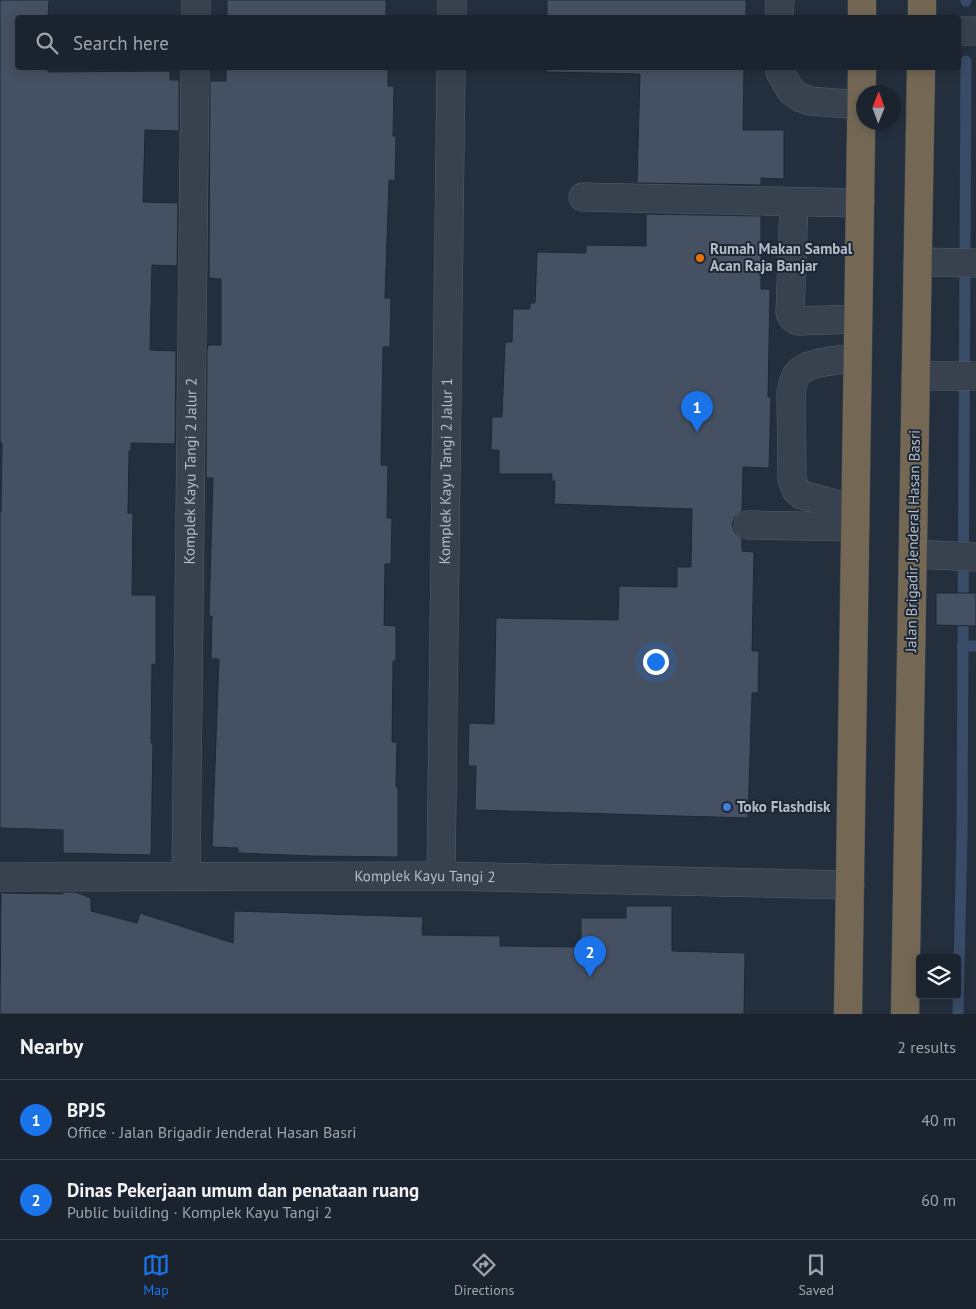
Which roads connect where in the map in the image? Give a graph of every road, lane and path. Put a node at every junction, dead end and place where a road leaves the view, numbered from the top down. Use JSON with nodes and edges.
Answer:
{"nodes":[{"id":1,"x":196,"y":0,"type":"edge"},
{"id":2,"x":452,"y":0,"type":"edge"},
{"id":3,"x":780,"y":0,"type":"edge"},
{"id":4,"x":862,"y":0,"type":"edge"},
{"id":5,"x":922,"y":0,"type":"edge"},
{"id":6,"x":196,"y":15,"type":"edge"},
{"id":7,"x":452,"y":15,"type":"edge"},
{"id":8,"x":779,"y":15,"type":"edge"},
{"id":9,"x":862,"y":15,"type":"edge"},
{"id":10,"x":922,"y":15,"type":"edge"},
{"id":11,"x":961,"y":31,"type":"edge"},
{"id":12,"x":976,"y":31,"type":"edge"},
{"id":13,"x":195,"y":70,"type":"edge"},
{"id":14,"x":451,"y":70,"type":"edge"},
{"id":15,"x":780,"y":70,"type":"edge"},
{"id":16,"x":862,"y":70,"type":"edge"},
{"id":17,"x":920,"y":70,"type":"edge"},
{"id":18,"x":862,"y":85,"type":"edge"},
{"id":19,"x":856,"y":105,"type":"edge"},
{"id":20,"x":861,"y":130,"type":"edge"},
{"id":21,"x":583,"y":197,"type":"dead end"},
{"id":22,"x":794,"y":202,"type":"junction"},
{"id":23,"x":860,"y":203,"type":"junction"},
{"id":24,"x":918,"y":262,"type":"junction"},
{"id":25,"x":969,"y":263,"type":"edge"},
{"id":26,"x":858,"y":319,"type":"junction"},
{"id":27,"x":857,"y":358,"type":"junction"},
{"id":28,"x":916,"y":376,"type":"junction"},
{"id":29,"x":964,"y":377,"type":"edge"},
{"id":30,"x":855,"y":518,"type":"junction"},
{"id":31,"x":748,"y":525,"type":"dead end"},
{"id":32,"x":913,"y":554,"type":"junction"},
{"id":33,"x":976,"y":557,"type":"edge"},
{"id":34,"x":186,"y":875,"type":"junction"},
{"id":35,"x":441,"y":876,"type":"junction"},
{"id":36,"x":0,"y":877,"type":"edge"},
{"id":37,"x":850,"y":884,"type":"junction"},
{"id":38,"x":848,"y":1014,"type":"edge"},
{"id":39,"x":905,"y":1014,"type":"edge"}],
"edges":[{"from":1,"to":6,"type":"street"},
{"from":2,"to":7,"type":"street"},
{"from":3,"to":8,"type":"street"},
{"from":4,"to":9,"type":"highway"},
{"from":5,"to":10,"type":"highway"},
{"from":11,"to":12,"type":"street"},
{"from":13,"to":34,"type":"street","name":"Komplek Kayu Tangi 2 Jalur 2"},
{"from":14,"to":35,"type":"street","name":"Komplek Kayu Tangi 2 Jalur 1"},
{"from":15,"to":19,"type":"street"},
{"from":16,"to":18,"type":"highway"},
{"from":17,"to":24,"type":"highway","name":"Jalan Brigadir Jenderal Hasan Basri"},
{"from":20,"to":23,"type":"highway"},
{"from":21,"to":22,"type":"street"},
{"from":22,"to":23,"type":"street"},
{"from":22,"to":26,"type":"street"},
{"from":23,"to":26,"type":"highway"},
{"from":24,"to":25,"type":"street"},
{"from":24,"to":28,"type":"highway","name":"Jalan Brigadir Jenderal Hasan Basri"},
{"from":26,"to":27,"type":"highway"},
{"from":27,"to":30,"type":"highway"},
{"from":27,"to":30,"type":"street"},
{"from":28,"to":29,"type":"street"},
{"from":28,"to":32,"type":"highway","name":"Jalan Brigadir Jenderal Hasan Basri"},
{"from":30,"to":31,"type":"street"},
{"from":30,"to":37,"type":"highway"},
{"from":32,"to":33,"type":"street"},
{"from":32,"to":39,"type":"highway","name":"Jalan Brigadir Jenderal Hasan Basri"},
{"from":34,"to":35,"type":"street","name":"Komplek Kayu Tangi 2"},
{"from":34,"to":36,"type":"street","name":"Komplek Kayu Tangi 2"},
{"from":35,"to":37,"type":"street","name":"Komplek Kayu Tangi 2"},
{"from":37,"to":38,"type":"highway"}]}
